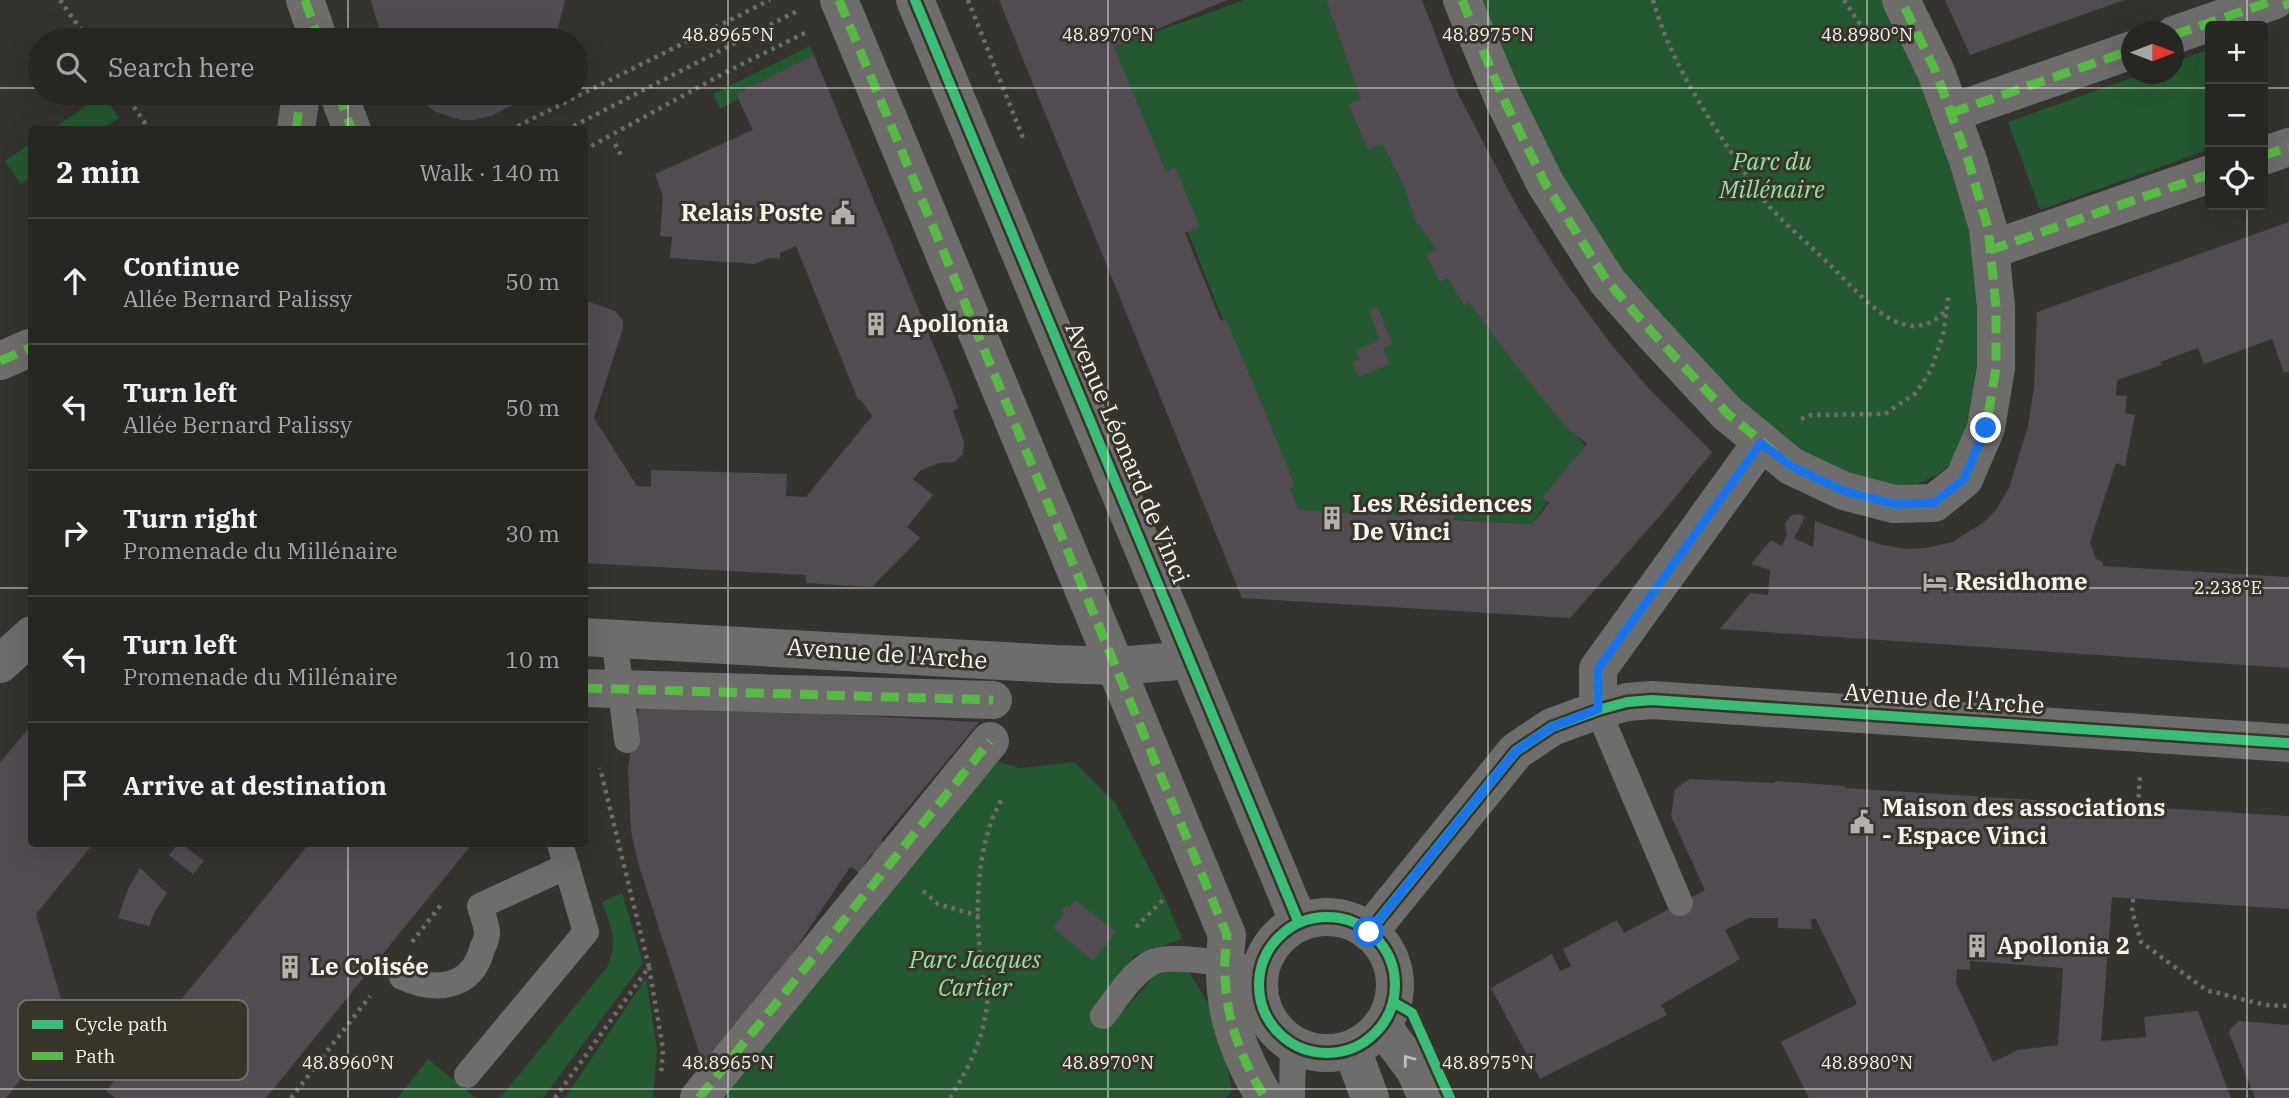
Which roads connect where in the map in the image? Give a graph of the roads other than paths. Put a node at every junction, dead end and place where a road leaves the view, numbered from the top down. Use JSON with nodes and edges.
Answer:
{"nodes":[{"id":1,"x":305,"y":0,"type":"edge"},
{"id":2,"x":915,"y":0,"type":"edge"},
{"id":3,"x":1462,"y":0,"type":"edge"},
{"id":4,"x":1901,"y":0,"type":"edge"},
{"id":5,"x":2275,"y":0,"type":"edge"},
{"id":6,"x":2286,"y":0,"type":"edge"},
{"id":7,"x":822,"y":4,"type":"edge"},
{"id":8,"x":2289,"y":8,"type":"edge"},
{"id":9,"x":315,"y":28,"type":"edge"},
{"id":10,"x":2184,"y":32,"type":"edge"},
{"id":11,"x":2121,"y":54,"type":"edge"},
{"id":12,"x":299,"y":105,"type":"edge"},
{"id":13,"x":343,"y":105,"type":"edge"},
{"id":14,"x":1951,"y":113,"type":"junction"},
{"id":15,"x":297,"y":126,"type":"edge"},
{"id":16,"x":350,"y":126,"type":"edge"},
{"id":17,"x":2289,"y":147,"type":"edge"},
{"id":18,"x":2268,"y":154,"type":"edge"},
{"id":19,"x":2205,"y":176,"type":"edge"},
{"id":20,"x":1990,"y":250,"type":"junction"},
{"id":21,"x":28,"y":349,"type":"edge"},
{"id":22,"x":0,"y":361,"type":"edge"},
{"id":23,"x":1761,"y":443,"type":"junction"},
{"id":24,"x":599,"y":637,"type":"edge"},
{"id":25,"x":28,"y":639,"type":"edge"},
{"id":26,"x":1190,"y":660,"type":"junction"},
{"id":27,"x":0,"y":664,"type":"edge"},
{"id":28,"x":1117,"y":666,"type":"junction"},
{"id":29,"x":602,"y":689,"type":"edge"},
{"id":30,"x":993,"y":700,"type":"dead end"},
{"id":31,"x":1598,"y":709,"type":"junction"},
{"id":32,"x":627,"y":740,"type":"dead end"},
{"id":33,"x":990,"y":741,"type":"dead end"},
{"id":34,"x":2289,"y":743,"type":"edge"},
{"id":35,"x":564,"y":855,"type":"edge"},
{"id":36,"x":1680,"y":903,"type":"dead end"},
{"id":37,"x":1299,"y":923,"type":"junction"},
{"id":38,"x":1369,"y":932,"type":"junction"},
{"id":39,"x":1223,"y":964,"type":"junction"},
{"id":40,"x":1260,"y":970,"type":"junction"},
{"id":41,"x":402,"y":977,"type":"dead end"},
{"id":42,"x":1103,"y":1016,"type":"dead end"},
{"id":43,"x":1382,"y":1026,"type":"junction"},
{"id":44,"x":1293,"y":1044,"type":"junction"},
{"id":45,"x":1352,"y":1049,"type":"junction"},
{"id":46,"x":467,"y":1075,"type":"dead end"},
{"id":47,"x":699,"y":1098,"type":"edge"},
{"id":48,"x":1265,"y":1098,"type":"edge"},
{"id":49,"x":1292,"y":1098,"type":"edge"},
{"id":50,"x":1370,"y":1098,"type":"edge"},
{"id":51,"x":1427,"y":1098,"type":"edge"}],
"edges":[{"from":1,"to":9,"type":"street"},
{"from":2,"to":26,"type":"street","name":"Avenue Léonard de Vinci"},
{"from":3,"to":23,"type":"street"},
{"from":4,"to":14,"type":"street"},
{"from":5,"to":10,"type":"street"},
{"from":6,"to":8,"type":"street"},
{"from":7,"to":28,"type":"street"},
{"from":11,"to":14,"type":"street"},
{"from":12,"to":15,"type":"street"},
{"from":13,"to":16,"type":"street"},
{"from":14,"to":20,"type":"street"},
{"from":17,"to":18,"type":"street"},
{"from":19,"to":20,"type":"street"},
{"from":20,"to":23,"type":"street"},
{"from":21,"to":22,"type":"street"},
{"from":23,"to":31,"type":"street"},
{"from":24,"to":28,"type":"street","name":"Avenue de l'Arche"},
{"from":24,"to":29,"type":"lane"},
{"from":25,"to":27,"type":"street"},
{"from":26,"to":28,"type":"street","name":"Avenue de l'Arche"},
{"from":26,"to":37,"type":"street","name":"Avenue Léonard de Vinci"},
{"from":28,"to":39,"type":"street"},
{"from":29,"to":30,"type":"street","name":"Avenue de l'Arche"},
{"from":29,"to":32,"type":"lane"},
{"from":31,"to":34,"type":"street","name":"Avenue de l'Arche"},
{"from":31,"to":36,"type":"lane"},
{"from":31,"to":38,"type":"street","name":"Avenue de l'Arche"},
{"from":33,"to":47,"type":"street"},
{"from":35,"to":41,"type":"lane"},
{"from":35,"to":46,"type":"lane"},
{"from":37,"to":38,"type":"street"},
{"from":37,"to":40,"type":"street"},
{"from":38,"to":43,"type":"street"},
{"from":39,"to":40,"type":"lane"},
{"from":39,"to":42,"type":"lane"},
{"from":39,"to":48,"type":"street"},
{"from":40,"to":44,"type":"street"},
{"from":43,"to":45,"type":"street"},
{"from":51,"to":43,"type":"street","one_way":true},
{"from":44,"to":45,"type":"street"},
{"from":44,"to":49,"type":"lane"},
{"from":45,"to":50,"type":"street"}]}
